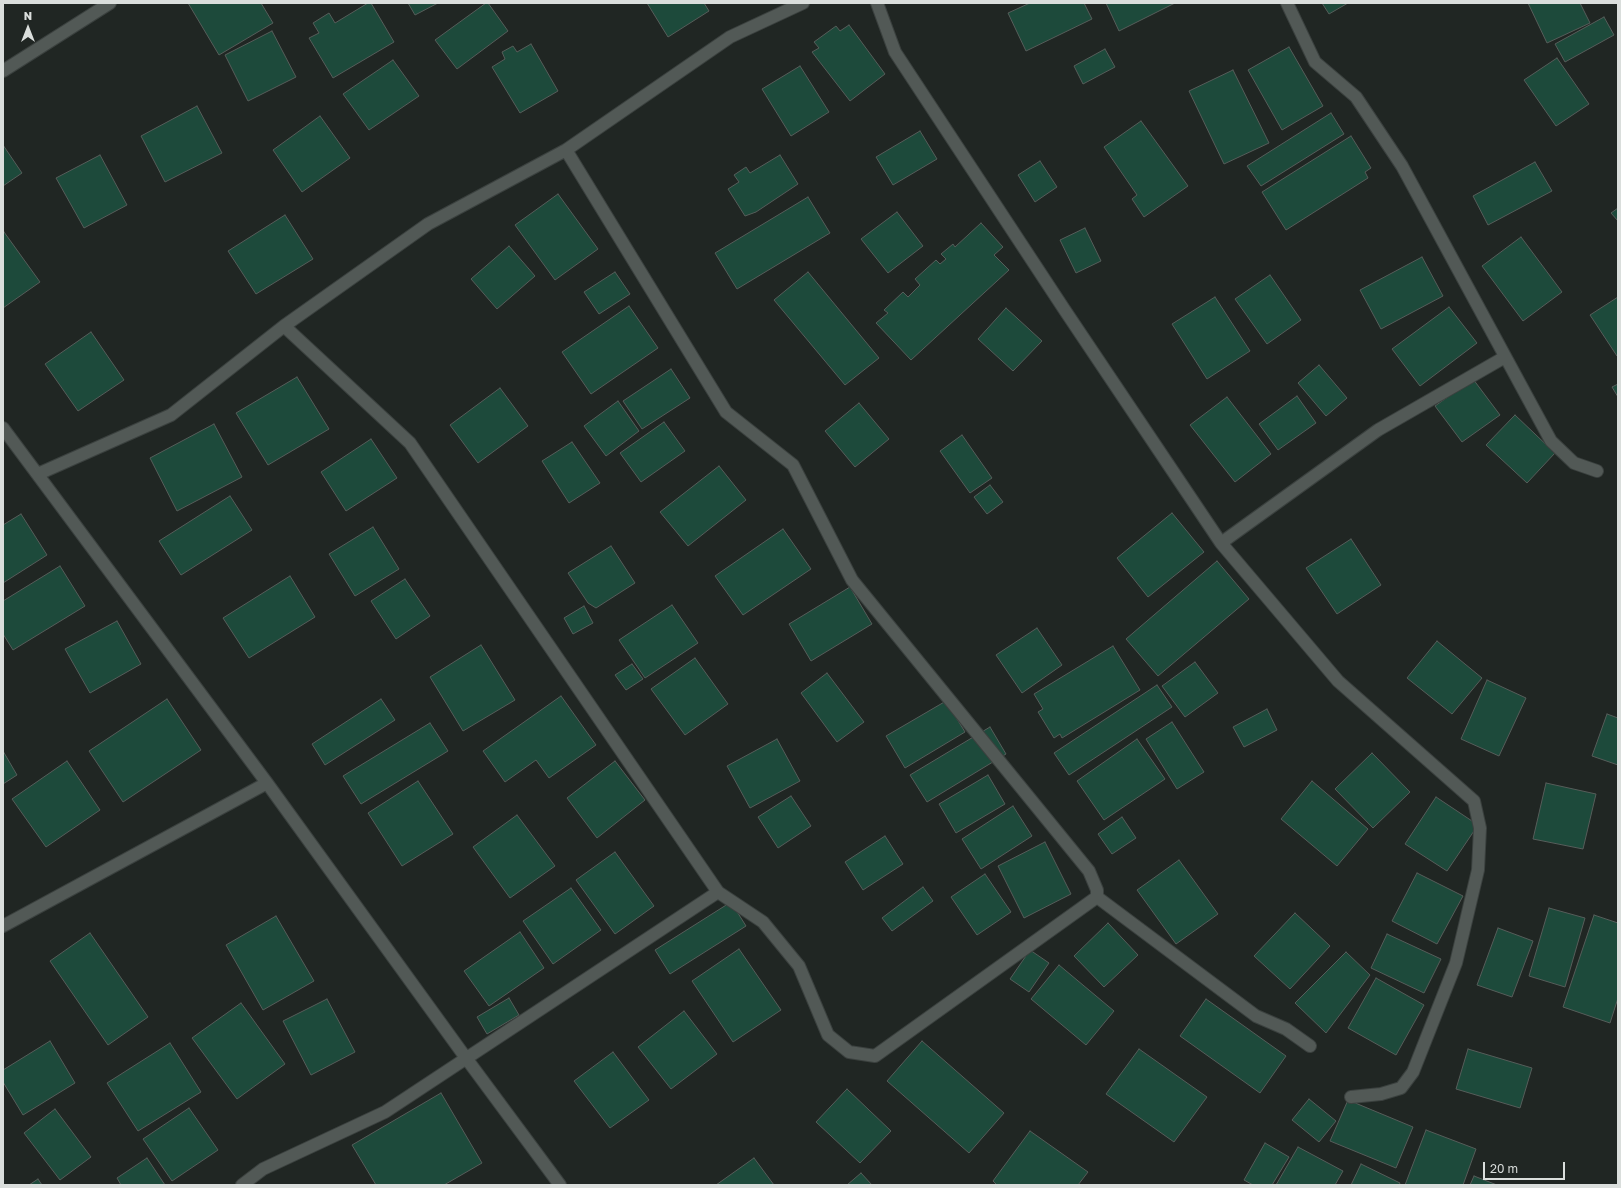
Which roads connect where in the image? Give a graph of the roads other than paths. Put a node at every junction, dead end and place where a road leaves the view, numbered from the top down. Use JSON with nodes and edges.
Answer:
{"nodes":[{"id":1,"x":110,"y":3,"type":"edge"},
{"id":2,"x":803,"y":3,"type":"edge"},
{"id":3,"x":877,"y":3,"type":"edge"},
{"id":4,"x":1287,"y":3,"type":"edge"},
{"id":5,"x":3,"y":71,"type":"edge"},
{"id":6,"x":566,"y":150,"type":"junction"},
{"id":7,"x":284,"y":326,"type":"junction"},
{"id":8,"x":1505,"y":357,"type":"junction"},
{"id":9,"x":3,"y":428,"type":"edge"},
{"id":10,"x":1596,"y":471,"type":"dead end"},
{"id":11,"x":38,"y":474,"type":"junction"},
{"id":12,"x":1221,"y":543,"type":"junction"},
{"id":13,"x":267,"y":783,"type":"junction"},
{"id":14,"x":718,"y":892,"type":"junction"},
{"id":15,"x":1097,"y":897,"type":"junction"},
{"id":16,"x":3,"y":926,"type":"edge"},
{"id":17,"x":1310,"y":1046,"type":"dead end"},
{"id":18,"x":466,"y":1058,"type":"junction"},
{"id":19,"x":1351,"y":1097,"type":"dead end"},
{"id":20,"x":242,"y":1185,"type":"edge"},
{"id":21,"x":560,"y":1185,"type":"edge"}],
"edges":[{"from":1,"to":5,"type":"street"},
{"from":2,"to":6,"type":"street"},
{"from":3,"to":12,"type":"street"},
{"from":4,"to":8,"type":"street"},
{"from":6,"to":7,"type":"street"},
{"from":6,"to":15,"type":"street"},
{"from":7,"to":11,"type":"street"},
{"from":7,"to":14,"type":"street"},
{"from":8,"to":10,"type":"street"},
{"from":8,"to":12,"type":"street"},
{"from":9,"to":11,"type":"street"},
{"from":11,"to":13,"type":"street"},
{"from":12,"to":19,"type":"street"},
{"from":13,"to":16,"type":"street"},
{"from":13,"to":18,"type":"street"},
{"from":14,"to":15,"type":"street"},
{"from":14,"to":18,"type":"street"},
{"from":15,"to":17,"type":"street"},
{"from":18,"to":20,"type":"street"},
{"from":18,"to":21,"type":"street"}]}
